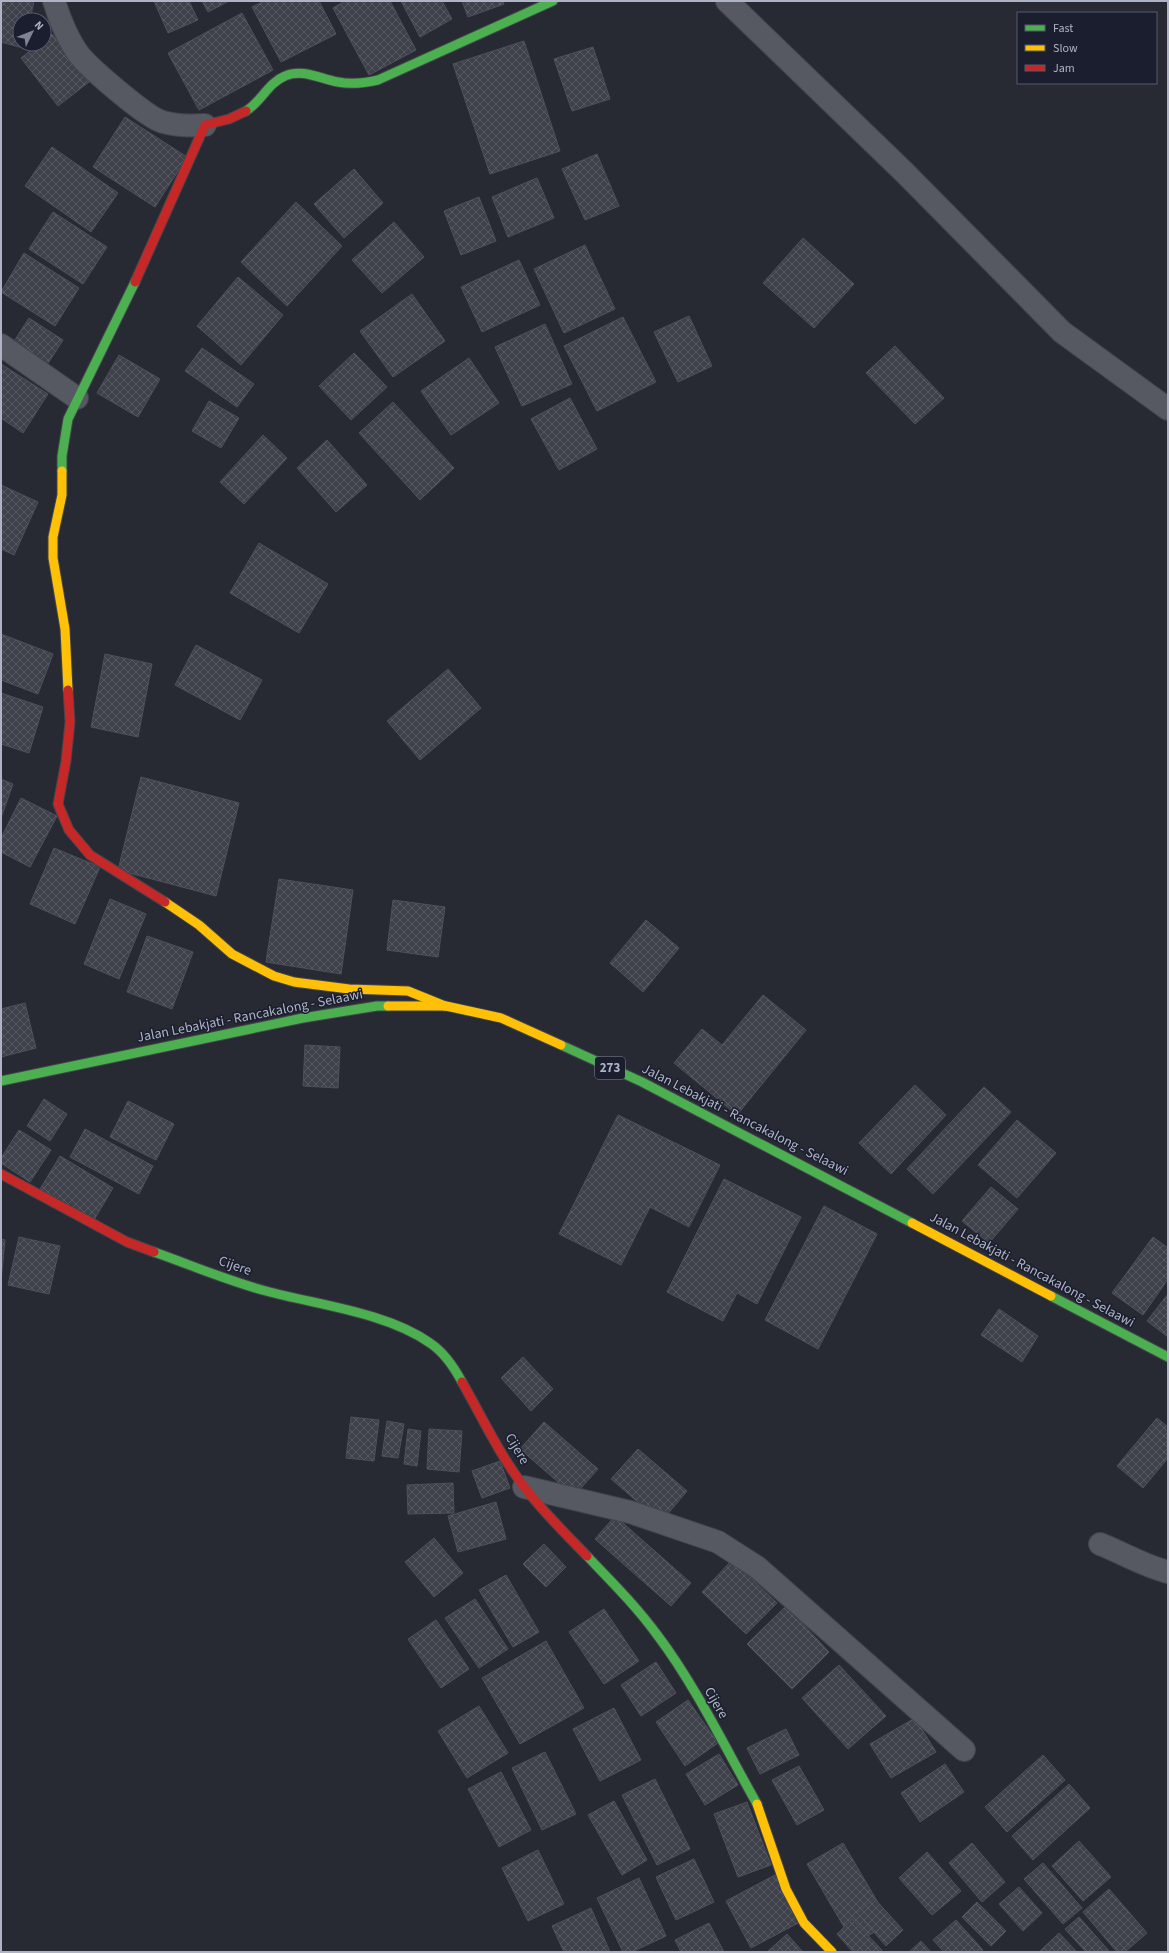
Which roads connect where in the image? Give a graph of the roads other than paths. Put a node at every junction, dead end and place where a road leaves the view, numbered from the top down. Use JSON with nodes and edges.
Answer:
{"nodes":[{"id":1,"x":54,"y":1,"type":"edge"},
{"id":2,"x":553,"y":1,"type":"edge"},
{"id":3,"x":727,"y":1,"type":"edge"},
{"id":4,"x":205,"y":125,"type":"junction"},
{"id":5,"x":1,"y":345,"type":"edge"},
{"id":6,"x":77,"y":398,"type":"junction"},
{"id":7,"x":1168,"y":409,"type":"edge"},
{"id":8,"x":446,"y":1006,"type":"junction"},
{"id":9,"x":1,"y":1081,"type":"edge"},
{"id":10,"x":1,"y":1174,"type":"edge"},
{"id":11,"x":1168,"y":1358,"type":"edge"},
{"id":12,"x":524,"y":1487,"type":"junction"},
{"id":13,"x":1100,"y":1544,"type":"dead end"},
{"id":14,"x":1168,"y":1572,"type":"edge"},
{"id":15,"x":964,"y":1750,"type":"dead end"},
{"id":16,"x":832,"y":1952,"type":"edge"}],
"edges":[{"from":1,"to":4,"type":"street"},
{"from":2,"to":4,"type":"street"},
{"from":3,"to":7,"type":"street"},
{"from":4,"to":6,"type":"street"},
{"from":5,"to":6,"type":"street"},
{"from":6,"to":8,"type":"street"},
{"from":8,"to":9,"type":"street","name":"Jalan Lebakjati - Rancakalong - Selaawi","number":"273"},
{"from":8,"to":11,"type":"street","name":"Jalan Lebakjati - Rancakalong - Selaawi","number":"273"},
{"from":10,"to":12,"type":"street","name":"Cijere"},
{"from":12,"to":15,"type":"street"},
{"from":12,"to":16,"type":"street","name":"Cijere"},
{"from":13,"to":14,"type":"street"}]}
